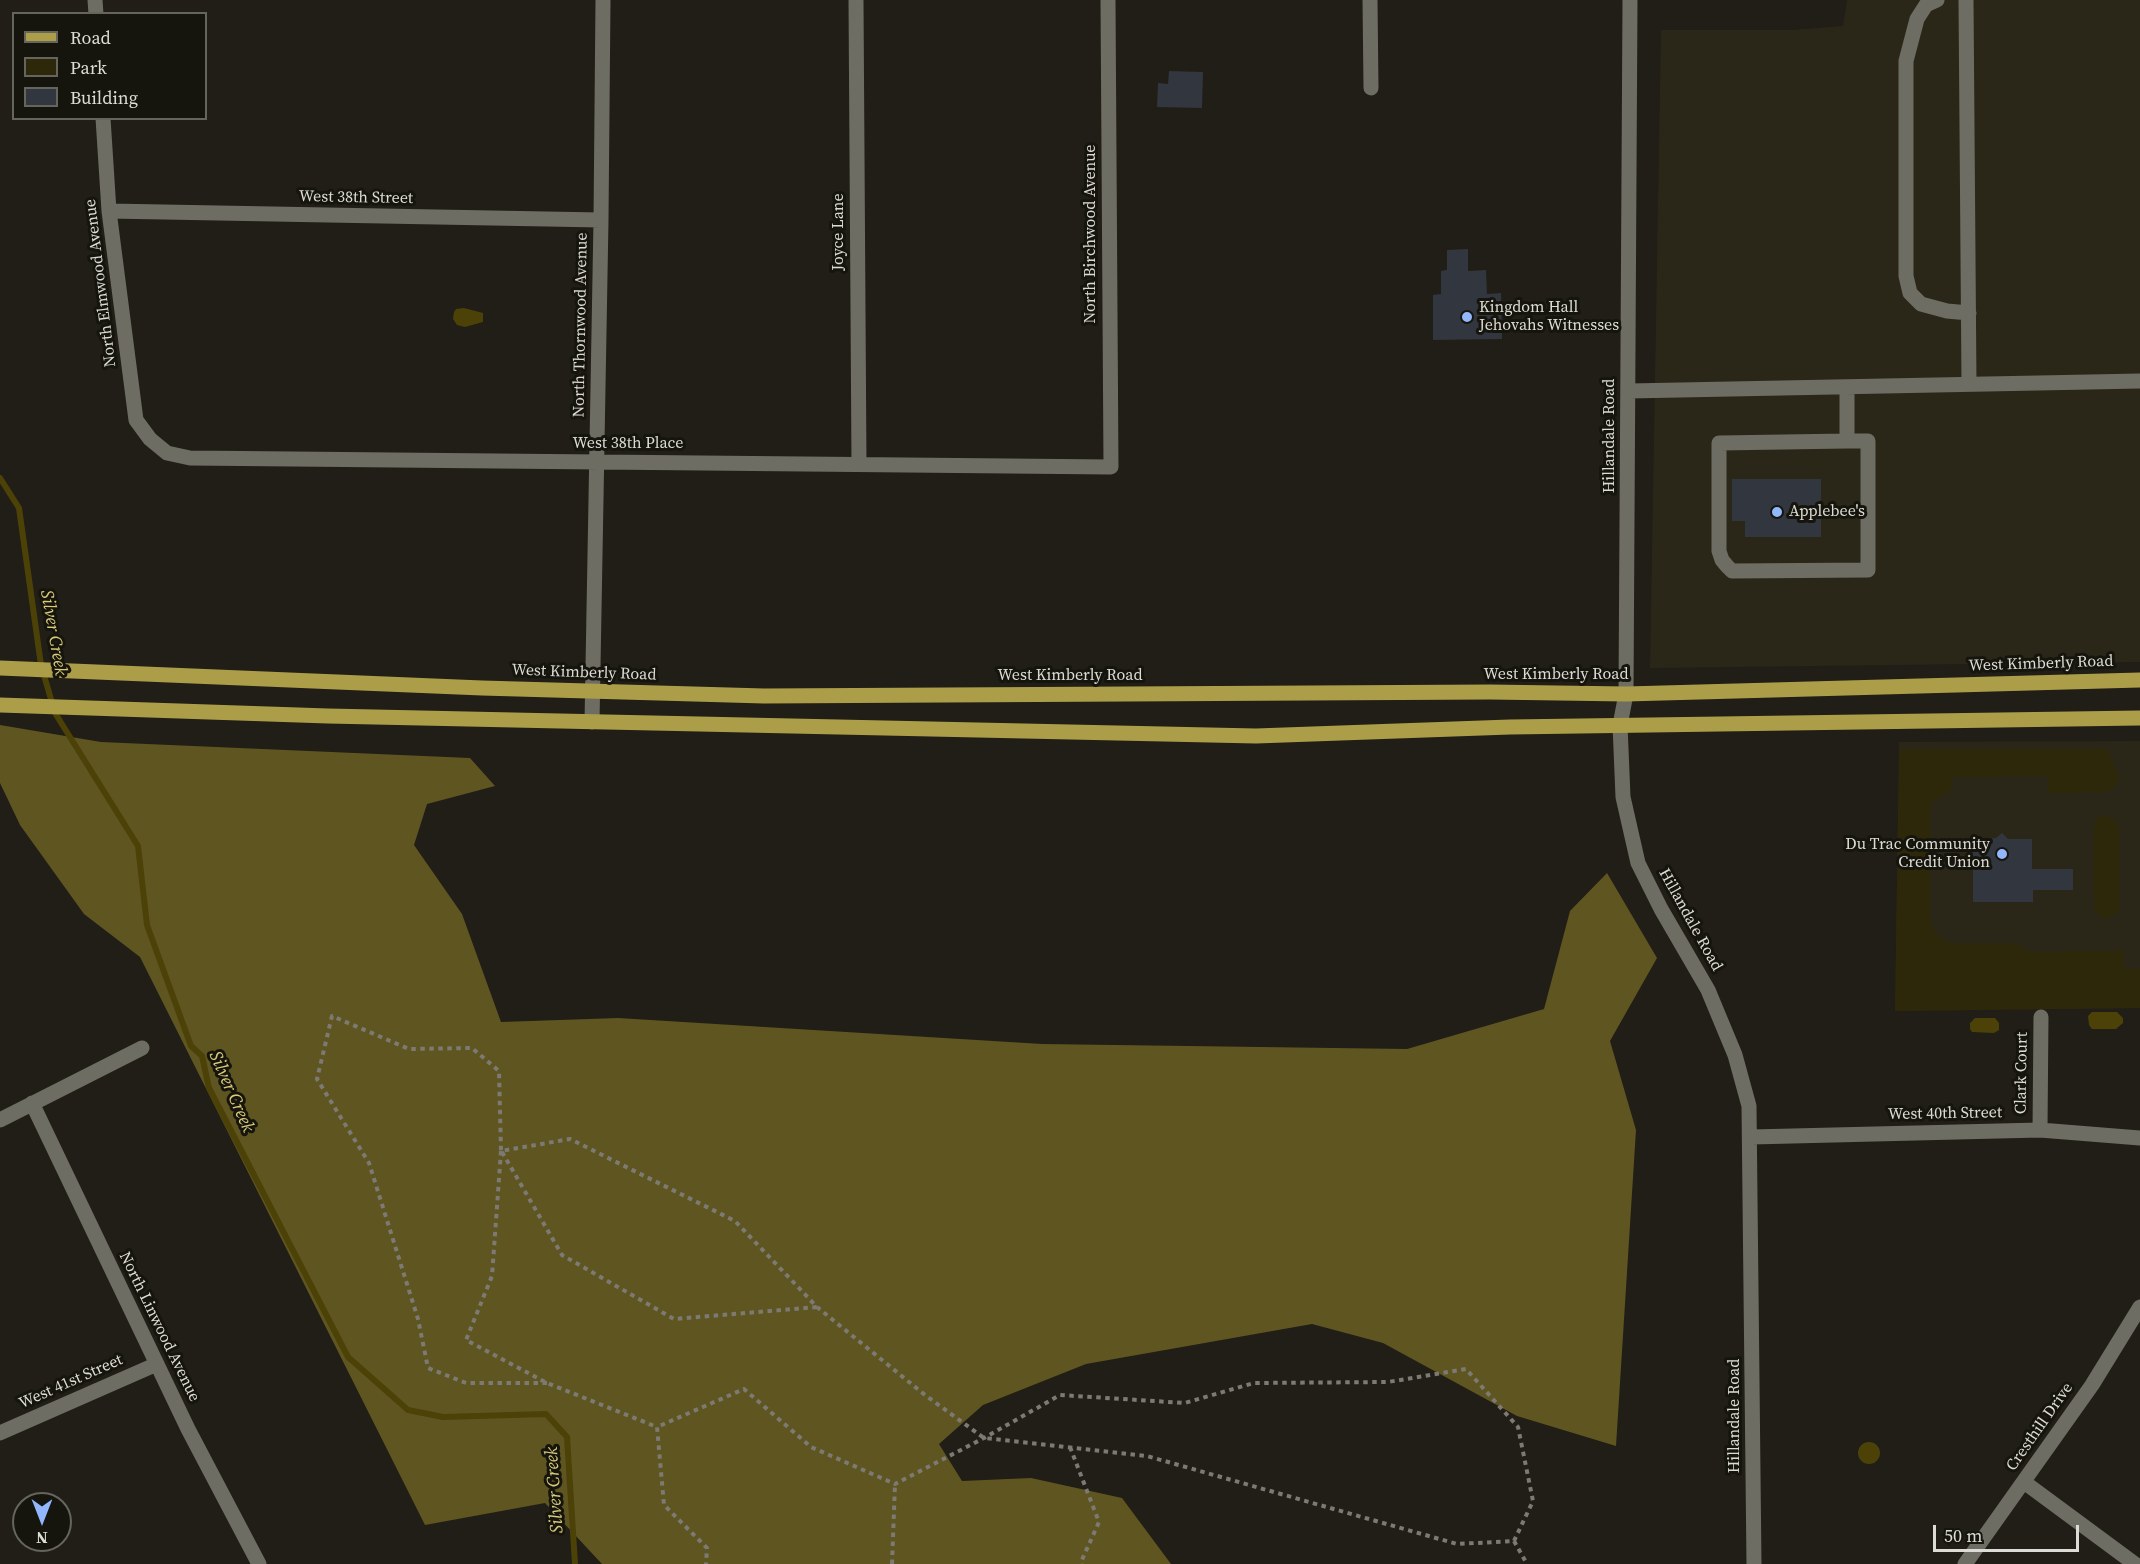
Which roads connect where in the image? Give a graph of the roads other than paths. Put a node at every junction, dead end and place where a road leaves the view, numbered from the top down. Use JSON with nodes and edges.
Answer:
{"nodes":[{"id":1,"x":603,"y":0,"type":"edge"},
{"id":2,"x":856,"y":0,"type":"edge"},
{"id":3,"x":1108,"y":0,"type":"edge"},
{"id":4,"x":1370,"y":0,"type":"edge"},
{"id":5,"x":1630,"y":0,"type":"edge"},
{"id":6,"x":1913,"y":0,"type":"edge"},
{"id":7,"x":1937,"y":0,"type":"edge"},
{"id":8,"x":1966,"y":0,"type":"edge"},
{"id":9,"x":1917,"y":20,"type":"junction"},
{"id":10,"x":1371,"y":88,"type":"dead end"},
{"id":11,"x":103,"y":120,"type":"edge"},
{"id":12,"x":109,"y":211,"type":"junction"},
{"id":13,"x":602,"y":220,"type":"junction"},
{"id":14,"x":1970,"y":313,"type":"junction"},
{"id":15,"x":2140,"y":381,"type":"edge"},
{"id":16,"x":1970,"y":384,"type":"junction"},
{"id":17,"x":1847,"y":387,"type":"junction"},
{"id":18,"x":1629,"y":391,"type":"junction"},
{"id":19,"x":150,"y":439,"type":"joint"},
{"id":20,"x":1847,"y":441,"type":"junction"},
{"id":21,"x":597,"y":462,"type":"junction"},
{"id":22,"x":858,"y":464,"type":"junction"},
{"id":23,"x":1111,"y":467,"type":"joint"},
{"id":24,"x":0,"y":668,"type":"edge"},
{"id":25,"x":2140,"y":680,"type":"edge"},
{"id":26,"x":592,"y":691,"type":"junction"},
{"id":27,"x":1626,"y":694,"type":"junction"},
{"id":28,"x":0,"y":705,"type":"edge"},
{"id":29,"x":2140,"y":718,"type":"edge"},
{"id":30,"x":592,"y":722,"type":"junction"},
{"id":31,"x":1620,"y":725,"type":"junction"},
{"id":32,"x":2041,"y":1017,"type":"dead end"},
{"id":33,"x":142,"y":1048,"type":"dead end"},
{"id":34,"x":32,"y":1103,"type":"junction"},
{"id":35,"x":0,"y":1120,"type":"edge"},
{"id":36,"x":2040,"y":1130,"type":"junction"},
{"id":37,"x":1751,"y":1137,"type":"junction"},
{"id":38,"x":2140,"y":1137,"type":"edge"},
{"id":39,"x":2140,"y":1307,"type":"edge"},
{"id":40,"x":157,"y":1364,"type":"junction"},
{"id":41,"x":0,"y":1433,"type":"edge"},
{"id":42,"x":2024,"y":1482,"type":"junction"},
{"id":43,"x":259,"y":1564,"type":"edge"},
{"id":44,"x":1754,"y":1564,"type":"edge"},
{"id":45,"x":1965,"y":1564,"type":"edge"},
{"id":46,"x":2134,"y":1564,"type":"edge"}],
"edges":[{"from":1,"to":13,"type":"street","name":"North Thornwood Avenue"},
{"from":2,"to":22,"type":"street","name":"Joyce Lane"},
{"from":3,"to":23,"type":"street","name":"North Birchwood Avenue"},
{"from":4,"to":10,"type":"street"},
{"from":5,"to":18,"type":"street","name":"Hillandale Road"},
{"from":6,"to":9,"type":"street"},
{"from":7,"to":9,"type":"street"},
{"from":8,"to":14,"type":"street"},
{"from":9,"to":14,"type":"street"},
{"from":11,"to":12,"type":"street","name":"North Elmwood Avenue"},
{"from":12,"to":13,"type":"street","name":"West 38th Street"},
{"from":12,"to":19,"type":"street","name":"North Elmwood Avenue"},
{"from":13,"to":21,"type":"street","name":"North Thornwood Avenue"},
{"from":14,"to":16,"type":"street"},
{"from":15,"to":16,"type":"street"},
{"from":16,"to":17,"type":"street"},
{"from":17,"to":18,"type":"street"},
{"from":17,"to":20,"type":"street"},
{"from":18,"to":27,"type":"street","name":"Hillandale Road"},
{"from":19,"to":21,"type":"street","name":"West 38th Place"},
{"from":20,"to":20,"type":"street"},
{"from":21,"to":22,"type":"street","name":"West 38th Place"},
{"from":21,"to":26,"type":"street","name":"North Thornwood Avenue"},
{"from":22,"to":23,"type":"street","name":"West 38th Place"},
{"from":24,"to":26,"type":"main road","name":"West Kimberly Road"},
{"from":25,"to":27,"type":"main road","name":"West Kimberly Road"},
{"from":26,"to":27,"type":"main road","name":"West Kimberly Road"},
{"from":26,"to":30,"type":"street","name":"North Thornwood Avenue"},
{"from":27,"to":31,"type":"street","name":"Hillandale Road"},
{"from":28,"to":30,"type":"main road"},
{"from":29,"to":31,"type":"main road"},
{"from":30,"to":31,"type":"main road"},
{"from":31,"to":37,"type":"street","name":"Hillandale Road"},
{"from":32,"to":36,"type":"street","name":"Clark Court"},
{"from":33,"to":34,"type":"street"},
{"from":34,"to":35,"type":"street"},
{"from":34,"to":40,"type":"street","name":"North Linwood Avenue"},
{"from":36,"to":37,"type":"street","name":"West 40th Street"},
{"from":36,"to":38,"type":"street","name":"West 40th Street"},
{"from":37,"to":44,"type":"street","name":"Hillandale Road"},
{"from":39,"to":42,"type":"street","name":"Cresthill Drive"},
{"from":40,"to":41,"type":"street","name":"West 41st Street"},
{"from":40,"to":43,"type":"street","name":"North Linwood Avenue"},
{"from":42,"to":45,"type":"street","name":"Cresthill Drive"},
{"from":42,"to":46,"type":"street"}]}
